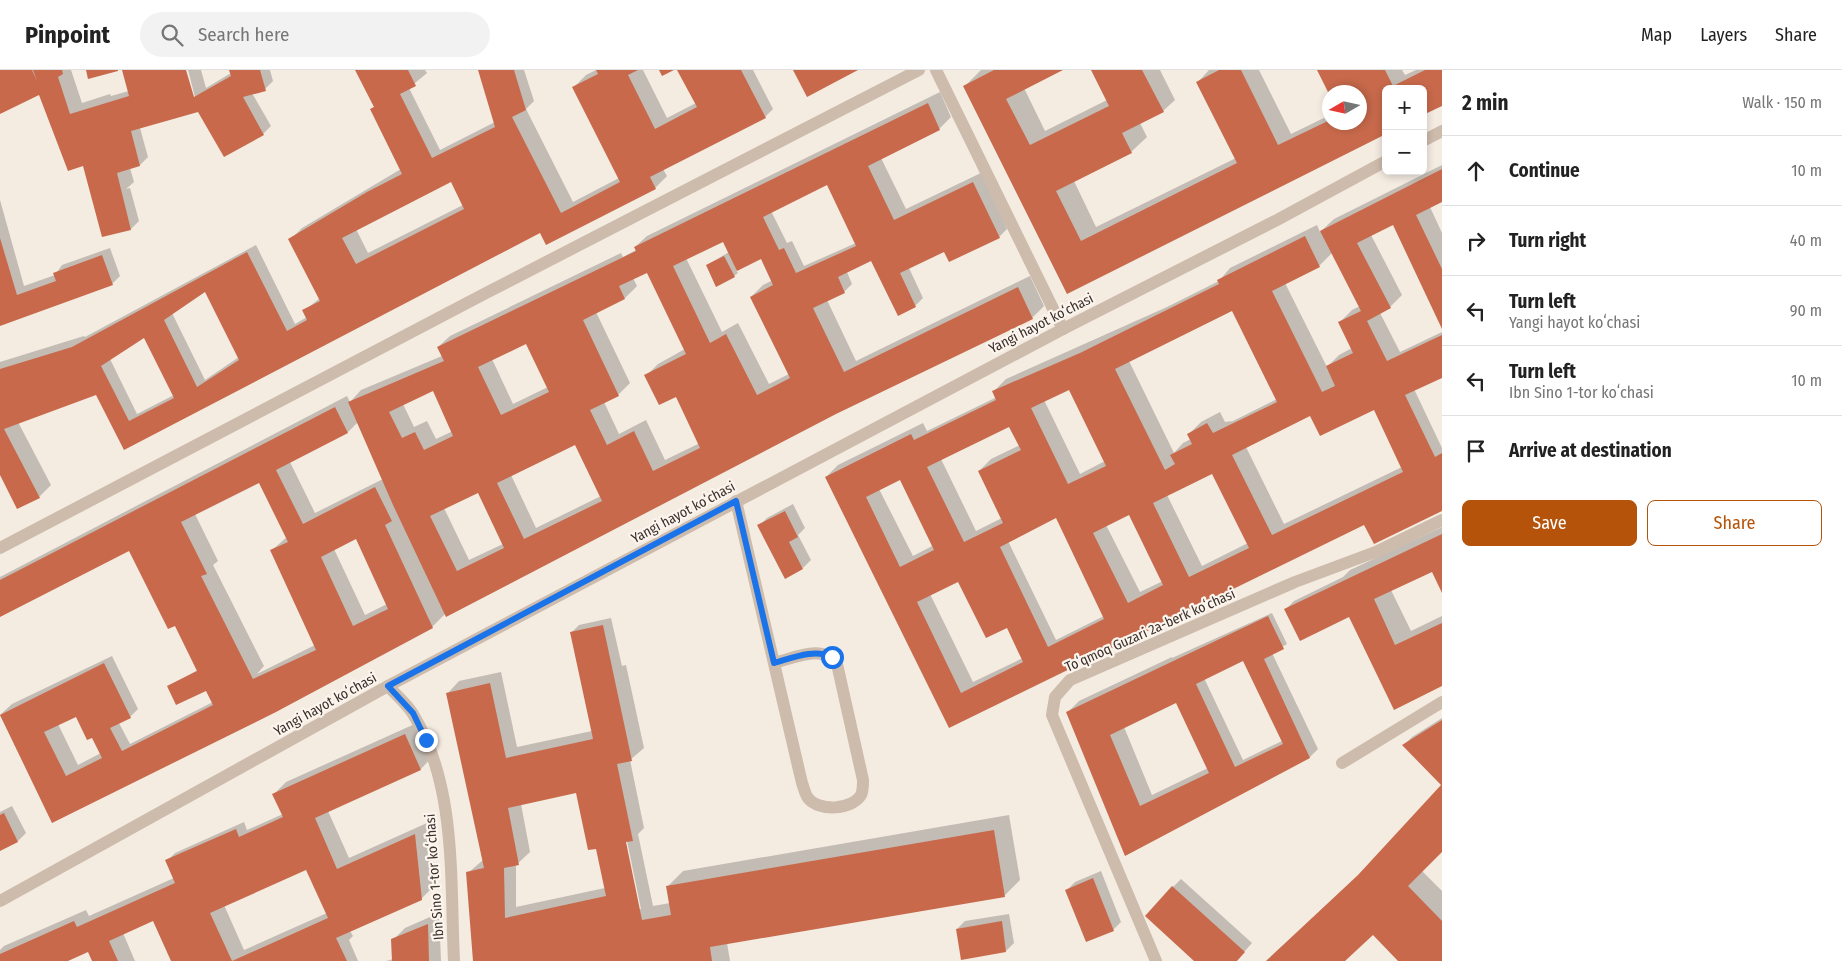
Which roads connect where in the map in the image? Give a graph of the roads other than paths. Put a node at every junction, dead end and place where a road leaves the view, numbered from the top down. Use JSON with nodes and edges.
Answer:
{"nodes":[{"id":1,"x":919,"y":70,"type":"edge"},
{"id":2,"x":936,"y":70,"type":"edge"},
{"id":3,"x":1442,"y":131,"type":"edge"},
{"id":4,"x":1427,"y":139,"type":"edge"},
{"id":5,"x":1382,"y":163,"type":"edge"},
{"id":6,"x":1063,"y":328,"type":"junction"},
{"id":7,"x":736,"y":501,"type":"junction"},
{"id":8,"x":1442,"y":520,"type":"edge"},
{"id":9,"x":0,"y":548,"type":"edge"},
{"id":10,"x":774,"y":663,"type":"junction"},
{"id":11,"x":388,"y":686,"type":"junction"},
{"id":12,"x":1442,"y":702,"type":"edge"},
{"id":13,"x":1342,"y":763,"type":"dead end"},
{"id":14,"x":0,"y":902,"type":"edge"},
{"id":15,"x":454,"y":961,"type":"edge"},
{"id":16,"x":1156,"y":961,"type":"edge"}],
"edges":[{"from":1,"to":9,"type":"street"},
{"from":2,"to":6,"type":"street"},
{"from":3,"to":4,"type":"street"},
{"from":5,"to":6,"type":"street","name":"Yangi hayot koʻchasi"},
{"from":6,"to":7,"type":"street","name":"Yangi hayot koʻchasi"},
{"from":7,"to":10,"type":"street"},
{"from":7,"to":11,"type":"street","name":"Yangi hayot koʻchasi"},
{"from":8,"to":16,"type":"street","name":"Toʻqmoq Guzari 2a-berk koʻchasi"},
{"from":10,"to":10,"type":"street"},
{"from":11,"to":14,"type":"street","name":"Yangi hayot koʻchasi"},
{"from":11,"to":15,"type":"street","name":"Ibn Sino 1-tor koʻchasi"},
{"from":12,"to":13,"type":"street"}]}
